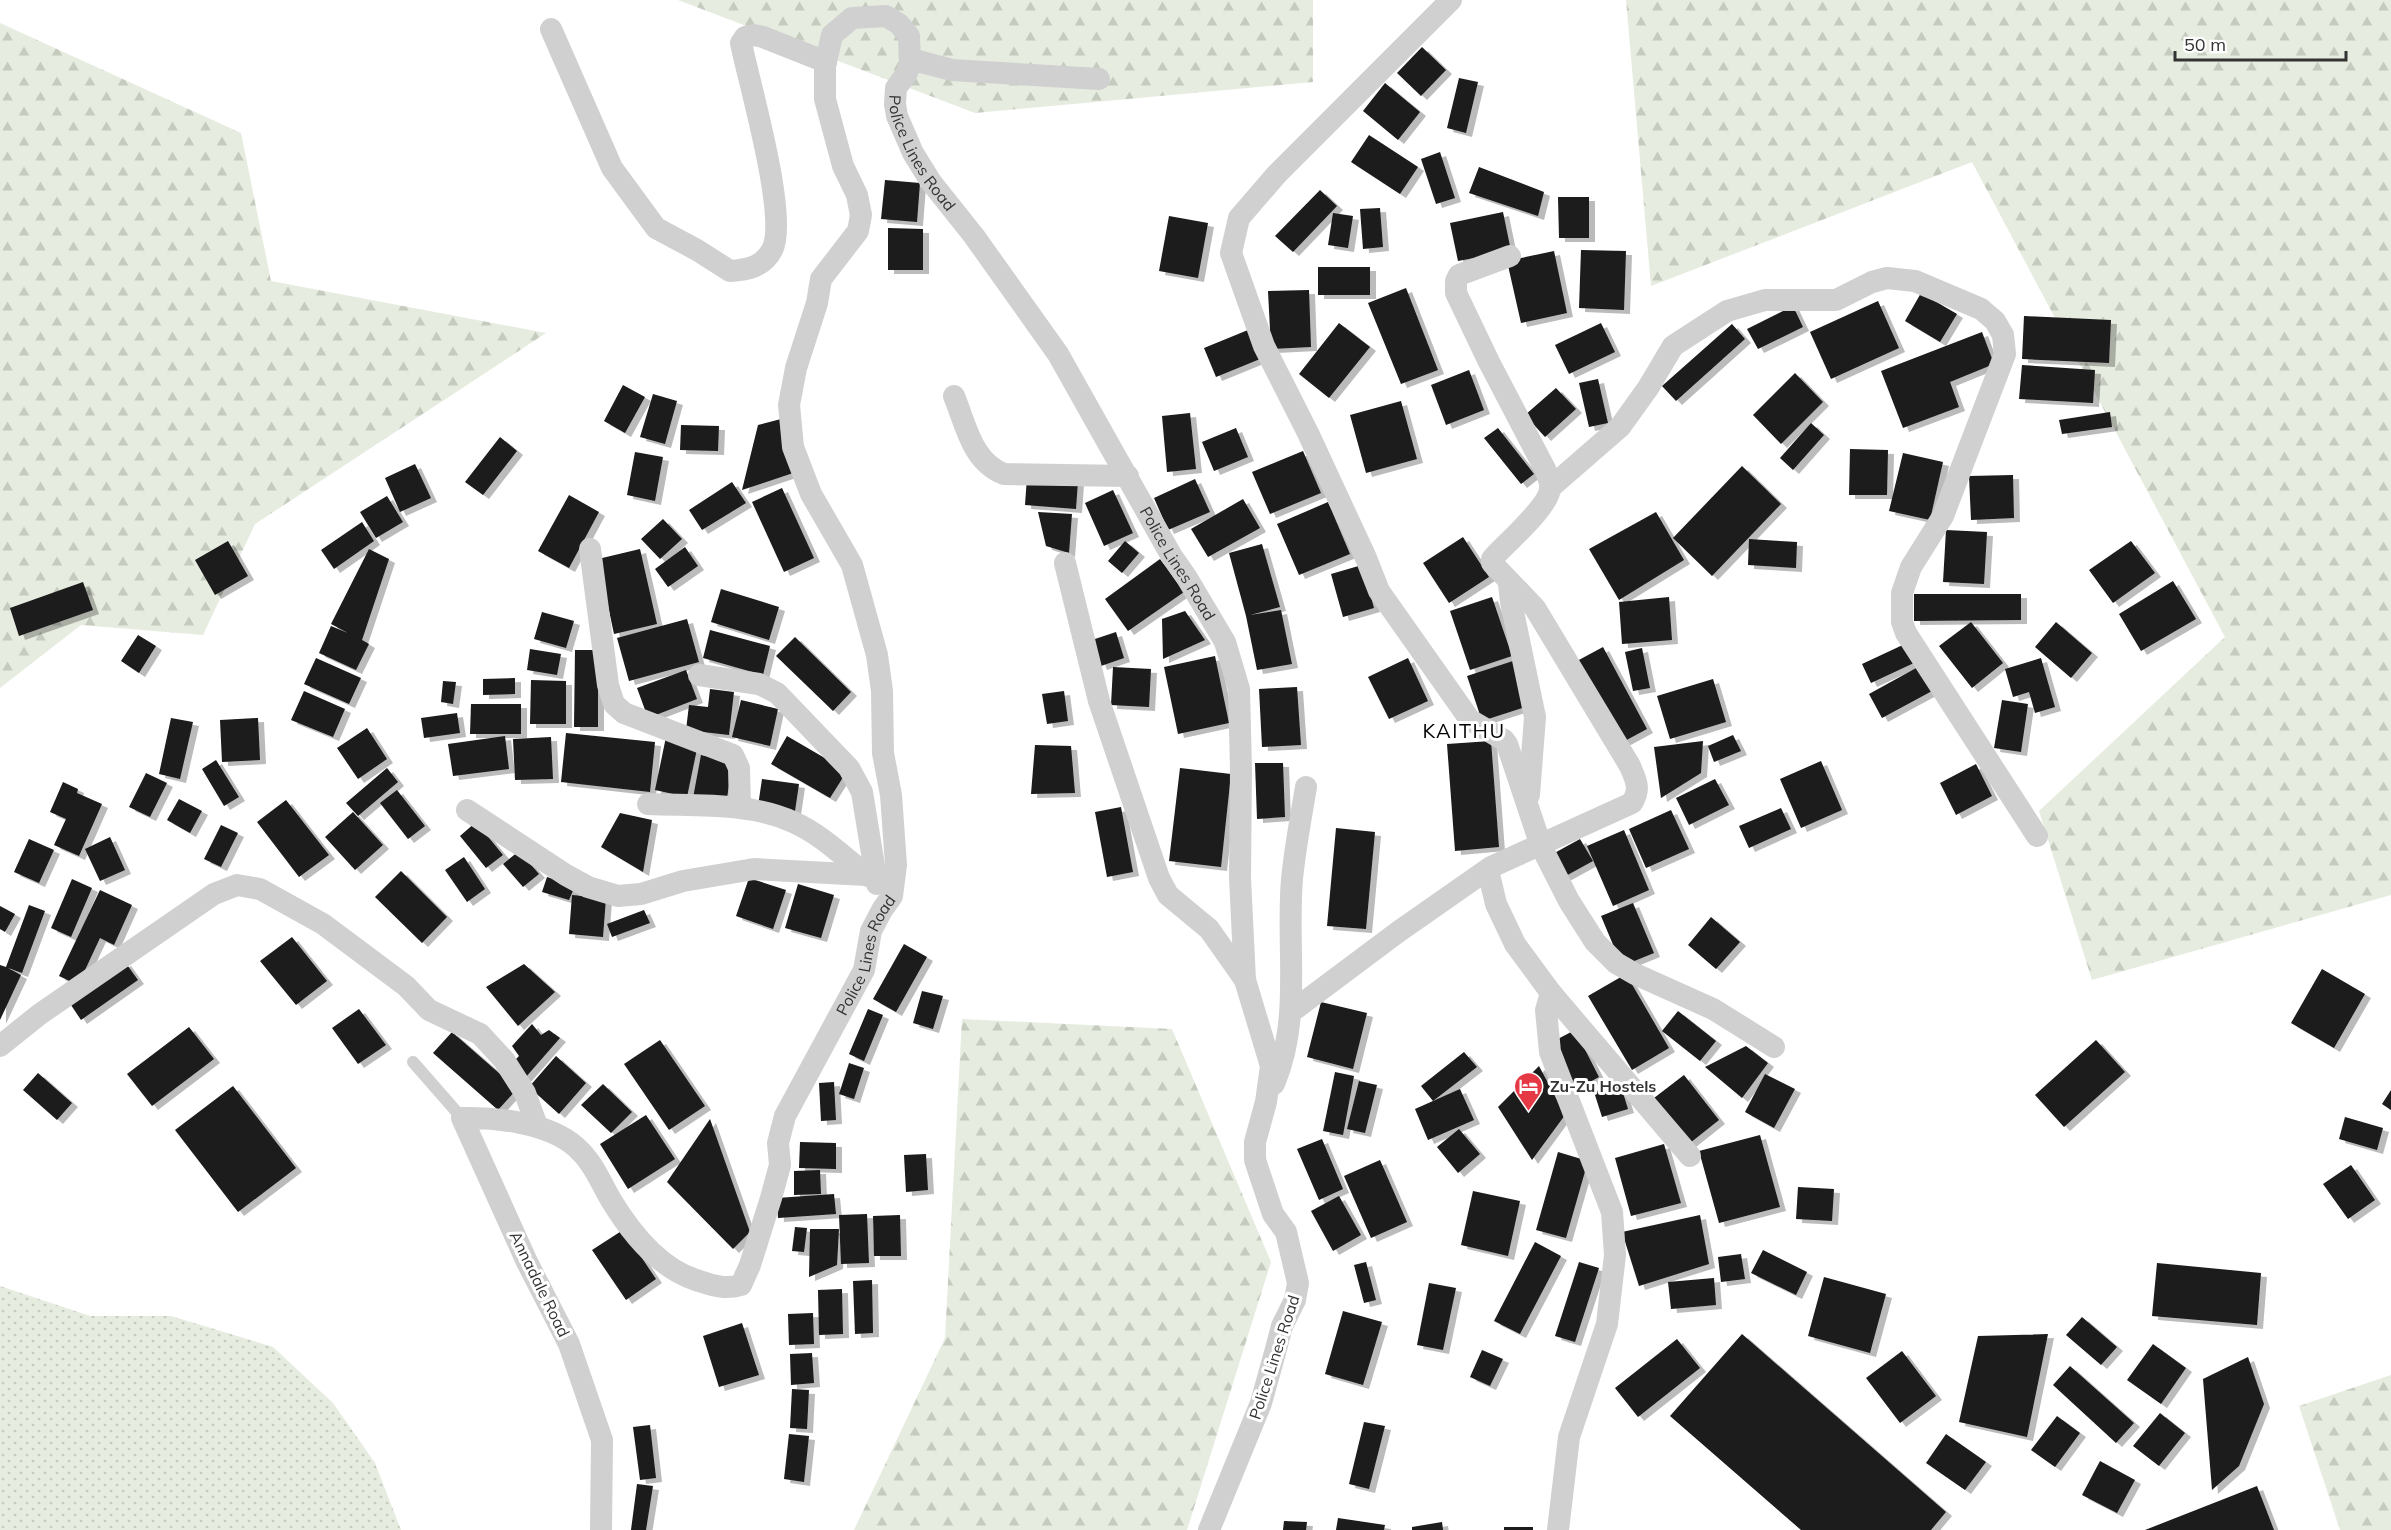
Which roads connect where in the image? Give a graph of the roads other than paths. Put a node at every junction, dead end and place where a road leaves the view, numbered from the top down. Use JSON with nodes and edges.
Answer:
{"nodes":[{"id":1,"x":1451,"y":0,"type":"edge"},
{"id":2,"x":551,"y":29,"type":"dead end"},
{"id":3,"x":910,"y":59,"type":"junction"},
{"id":4,"x":826,"y":62,"type":"junction"},
{"id":5,"x":1099,"y":79,"type":"dead end"},
{"id":6,"x":1510,"y":255,"type":"dead end"},
{"id":7,"x":954,"y":396,"type":"dead end"},
{"id":8,"x":1128,"y":476,"type":"junction"},
{"id":9,"x":1551,"y":487,"type":"junction"},
{"id":10,"x":590,"y":549,"type":"dead end"},
{"id":11,"x":1065,"y":563,"type":"dead end"},
{"id":12,"x":1509,"y":584,"type":"junction"},
{"id":13,"x":699,"y":675,"type":"dead end"},
{"id":14,"x":1306,"y":787,"type":"dead end"},
{"id":15,"x":648,"y":804,"type":"dead end"},
{"id":16,"x":1528,"y":806,"type":"junction"},
{"id":17,"x":740,"y":808,"type":"junction"},
{"id":18,"x":468,"y":810,"type":"dead end"},
{"id":19,"x":2037,"y":836,"type":"dead end"},
{"id":20,"x":1541,"y":846,"type":"junction"},
{"id":21,"x":1488,"y":870,"type":"junction"},
{"id":22,"x":879,"y":885,"type":"junction"},
{"id":23,"x":1245,"y":980,"type":"junction"},
{"id":24,"x":1551,"y":993,"type":"junction"},
{"id":25,"x":1291,"y":1012,"type":"junction"},
{"id":26,"x":0,"y":1046,"type":"edge"},
{"id":27,"x":1774,"y":1047,"type":"dead end"},
{"id":28,"x":413,"y":1062,"type":"dead end"},
{"id":29,"x":1266,"y":1102,"type":"junction"},
{"id":30,"x":462,"y":1118,"type":"junction"},
{"id":31,"x":537,"y":1126,"type":"junction"},
{"id":32,"x":1690,"y":1156,"type":"dead end"},
{"id":33,"x":601,"y":1530,"type":"edge"},
{"id":34,"x":1209,"y":1530,"type":"edge"},
{"id":35,"x":1558,"y":1530,"type":"edge"}],
"edges":[{"from":1,"to":16,"type":"street"},
{"from":2,"to":4,"type":"street"},
{"from":3,"to":4,"type":"street","name":"Police Lines Road"},
{"from":3,"to":5,"type":"street"},
{"from":3,"to":8,"type":"street","name":"Police Lines Road"},
{"from":4,"to":22,"type":"street","name":"Police Lines Road"},
{"from":6,"to":9,"type":"street"},
{"from":7,"to":8,"type":"street"},
{"from":8,"to":23,"type":"street","name":"Police Lines Road"},
{"from":9,"to":12,"type":"street"},
{"from":9,"to":19,"type":"street"},
{"from":10,"to":17,"type":"street"},
{"from":11,"to":23,"type":"street"},
{"from":12,"to":16,"type":"street"},
{"from":12,"to":20,"type":"street"},
{"from":13,"to":22,"type":"street"},
{"from":14,"to":25,"type":"street"},
{"from":15,"to":17,"type":"street"},
{"from":16,"to":20,"type":"street"},
{"from":17,"to":22,"type":"street"},
{"from":18,"to":22,"type":"street"},
{"from":20,"to":21,"type":"street"},
{"from":20,"to":27,"type":"street"},
{"from":21,"to":24,"type":"street"},
{"from":21,"to":25,"type":"street"},
{"from":22,"to":31,"type":"street","name":"Police Lines Road"},
{"from":23,"to":29,"type":"street","name":"Police Lines Road"},
{"from":24,"to":32,"type":"street"},
{"from":24,"to":35,"type":"street"},
{"from":25,"to":29,"type":"street"},
{"from":26,"to":31,"type":"street"},
{"from":28,"to":30,"type":"lane","name":"Annadale Road"},
{"from":29,"to":34,"type":"street","name":"Police Lines Road"},
{"from":30,"to":31,"type":"street","name":"Police Lines Road"},
{"from":30,"to":33,"type":"street","name":"Annadale Road"}]}
